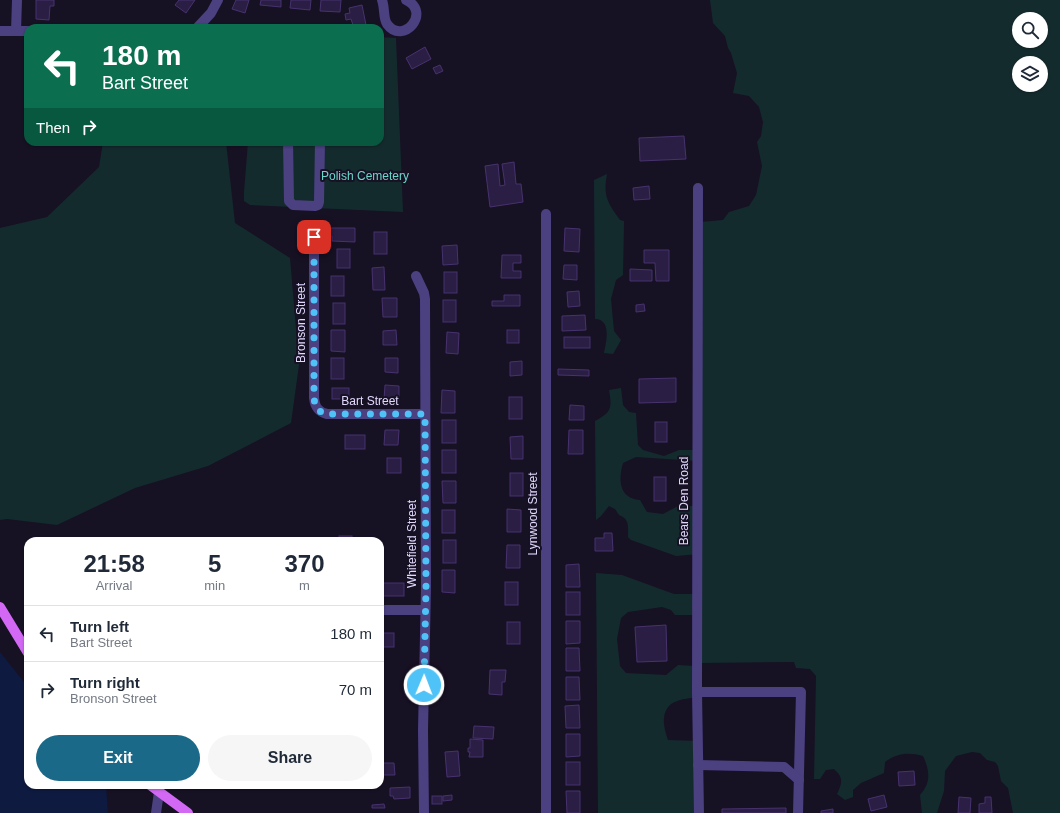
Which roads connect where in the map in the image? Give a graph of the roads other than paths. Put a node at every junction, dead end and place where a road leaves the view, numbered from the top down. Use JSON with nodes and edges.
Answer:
{"nodes":[{"id":1,"x":17,"y":0,"type":"edge"},
{"id":2,"x":218,"y":0,"type":"edge"},
{"id":3,"x":382,"y":0,"type":"edge"},
{"id":4,"x":406,"y":0,"type":"edge"},
{"id":5,"x":201,"y":24,"type":"edge"},
{"id":6,"x":0,"y":31,"type":"edge"},
{"id":7,"x":16,"y":31,"type":"junction"},
{"id":8,"x":24,"y":31,"type":"edge"},
{"id":9,"x":288,"y":146,"type":"edge"},
{"id":10,"x":320,"y":146,"type":"edge"},
{"id":11,"x":698,"y":188,"type":"dead end"},
{"id":12,"x":546,"y":214,"type":"dead end"},
{"id":13,"x":314,"y":237,"type":"dead end"},
{"id":14,"x":416,"y":276,"type":"dead end"},
{"id":15,"x":317,"y":409,"type":"joint"},
{"id":16,"x":425,"y":414,"type":"junction"},
{"id":17,"x":0,"y":607,"type":"edge"},
{"id":18,"x":384,"y":610,"type":"edge"},
{"id":19,"x":425,"y":610,"type":"junction"},
{"id":20,"x":24,"y":646,"type":"edge"},
{"id":21,"x":697,"y":692,"type":"junction"},
{"id":22,"x":698,"y":764,"type":"junction"},
{"id":23,"x":798,"y":780,"type":"junction"},
{"id":24,"x":155,"y":789,"type":"edge"},
{"id":25,"x":159,"y":792,"type":"junction"},
{"id":26,"x":156,"y":813,"type":"edge"},
{"id":27,"x":188,"y":813,"type":"edge"},
{"id":28,"x":424,"y":813,"type":"edge"},
{"id":29,"x":546,"y":813,"type":"edge"},
{"id":30,"x":699,"y":813,"type":"edge"},
{"id":31,"x":798,"y":813,"type":"edge"}],
"edges":[{"from":1,"to":7,"type":"street"},
{"from":2,"to":5,"type":"street"},
{"from":3,"to":4,"type":"street"},
{"from":6,"to":7,"type":"street"},
{"from":7,"to":8,"type":"street"},
{"from":9,"to":10,"type":"street"},
{"from":11,"to":21,"type":"street","name":"Bears Den Road"},
{"from":12,"to":29,"type":"street","name":"Lynwood Street"},
{"from":13,"to":15,"type":"street","name":"Bronson Street"},
{"from":14,"to":16,"type":"street","name":"Whitefield Street"},
{"from":15,"to":16,"type":"street","name":"Bart Street"},
{"from":16,"to":19,"type":"street","name":"Whitefield Street"},
{"from":17,"to":20,"type":"main road"},
{"from":18,"to":19,"type":"street"},
{"from":19,"to":28,"type":"street","name":"Whitefield Street"},
{"from":21,"to":22,"type":"street","name":"Bears Den Road"},
{"from":21,"to":23,"type":"street"},
{"from":22,"to":23,"type":"street"},
{"from":22,"to":30,"type":"street","name":"Bears Den Road"},
{"from":23,"to":31,"type":"street"},
{"from":24,"to":25,"type":"main road"},
{"from":25,"to":26,"type":"street"},
{"from":25,"to":27,"type":"main road"}]}
